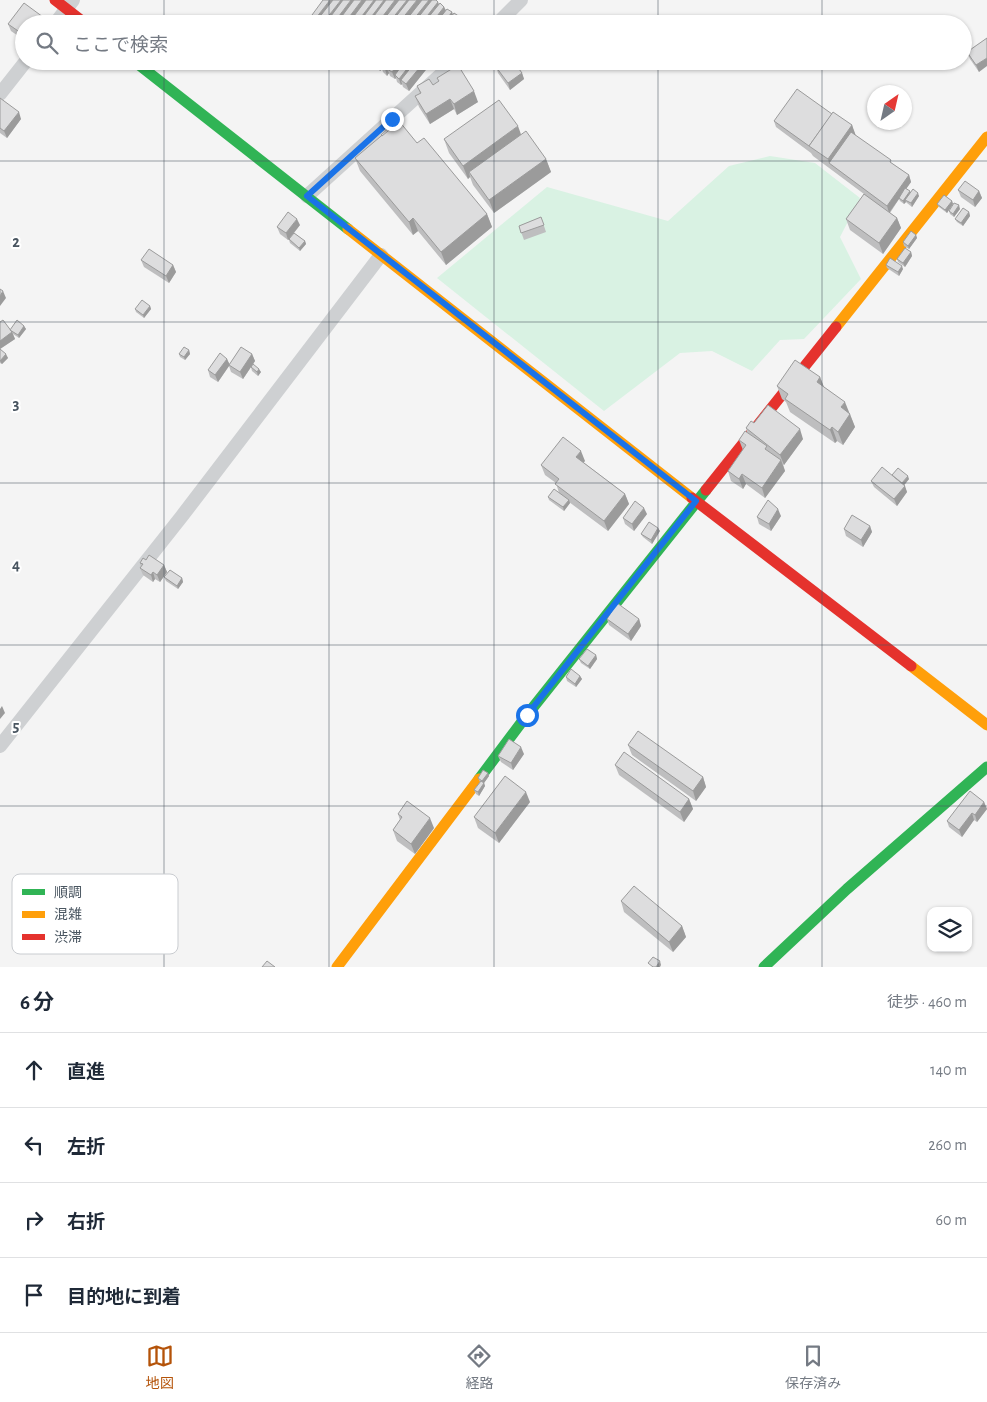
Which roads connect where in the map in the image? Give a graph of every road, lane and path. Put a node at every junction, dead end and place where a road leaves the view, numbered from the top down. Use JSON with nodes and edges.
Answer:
{"nodes":[{"id":1,"x":522,"y":0,"type":"edge"},
{"id":2,"x":65,"y":3,"type":"edge"},
{"id":3,"x":59,"y":15,"type":"edge"},
{"id":4,"x":77,"y":15,"type":"edge"},
{"id":5,"x":506,"y":15,"type":"edge"},
{"id":6,"x":19,"y":70,"type":"edge"},
{"id":7,"x":146,"y":70,"type":"edge"},
{"id":8,"x":446,"y":70,"type":"edge"},
{"id":9,"x":0,"y":94,"type":"edge"},
{"id":10,"x":987,"y":137,"type":"edge"},
{"id":11,"x":307,"y":196,"type":"junction"},
{"id":12,"x":381,"y":255,"type":"junction"},
{"id":13,"x":696,"y":501,"type":"junction"},
{"id":14,"x":987,"y":725,"type":"edge"},
{"id":15,"x":0,"y":746,"type":"edge"},
{"id":16,"x":987,"y":767,"type":"edge"},
{"id":17,"x":337,"y":967,"type":"edge"},
{"id":18,"x":764,"y":967,"type":"edge"}],
"edges":[{"from":1,"to":5,"type":"street"},
{"from":2,"to":3,"type":"street"},
{"from":2,"to":4,"type":"street"},
{"from":6,"to":9,"type":"street"},
{"from":7,"to":11,"type":"street"},
{"from":8,"to":11,"type":"street"},
{"from":10,"to":13,"type":"street"},
{"from":11,"to":12,"type":"street"},
{"from":12,"to":13,"type":"street"},
{"from":12,"to":15,"type":"street"},
{"from":13,"to":14,"type":"street"},
{"from":13,"to":17,"type":"street"},
{"from":16,"to":18,"type":"street"}]}
